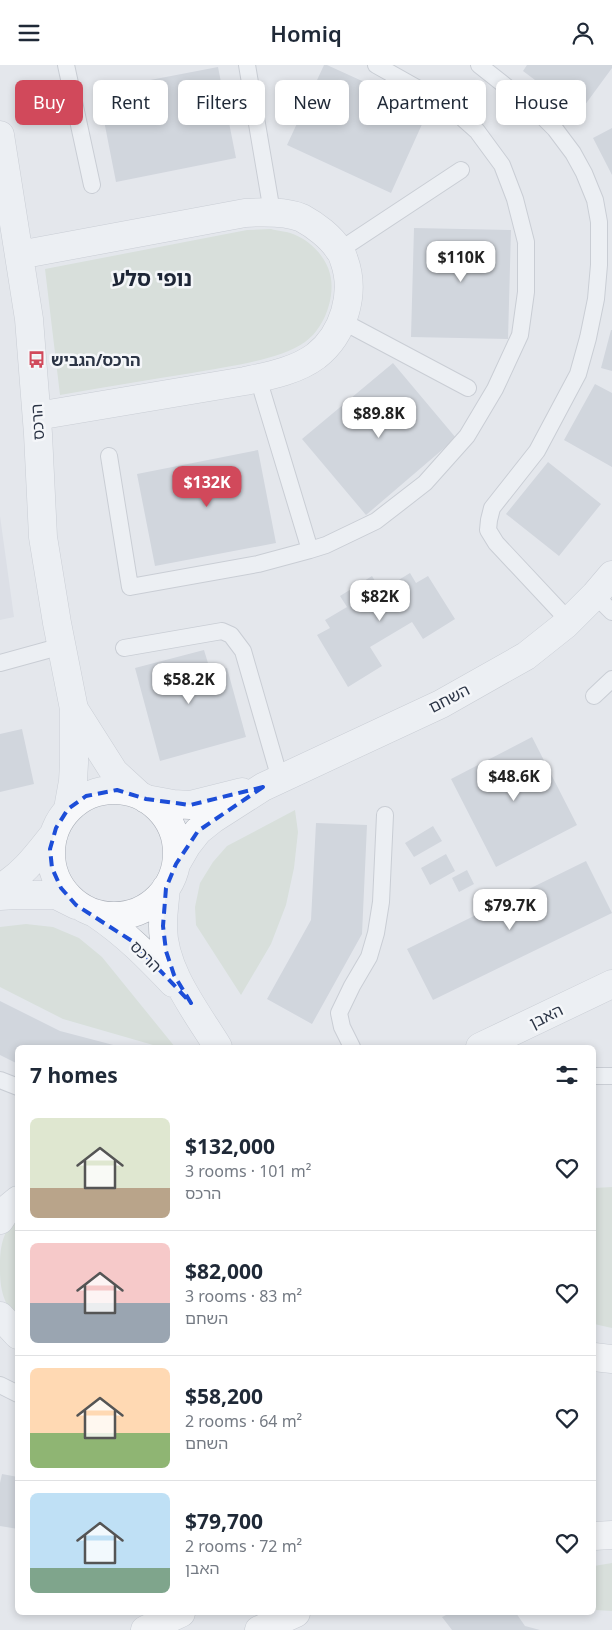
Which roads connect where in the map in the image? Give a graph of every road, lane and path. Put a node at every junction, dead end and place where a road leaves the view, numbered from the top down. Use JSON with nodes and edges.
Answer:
{"nodes":[{"id":1,"x":66,"y":65,"type":"edge"},
{"id":2,"x":247,"y":65,"type":"edge"},
{"id":3,"x":376,"y":65,"type":"edge"},
{"id":4,"x":479,"y":65,"type":"edge"},
{"id":5,"x":0,"y":138,"type":"edge"},
{"id":6,"x":461,"y":171,"type":"dead end"},
{"id":7,"x":92,"y":185,"type":"dead end"},
{"id":8,"x":272,"y":212,"type":"junction"},
{"id":9,"x":12,"y":244,"type":"edge"},
{"id":10,"x":340,"y":250,"type":"junction"},
{"id":11,"x":342,"y":321,"type":"junction"},
{"id":12,"x":258,"y":378,"type":"junction"},
{"id":13,"x":468,"y":389,"type":"dead end"},
{"id":14,"x":36,"y":416,"type":"junction"},
{"id":15,"x":109,"y":456,"type":"dead end"},
{"id":16,"x":310,"y":550,"type":"junction"},
{"id":17,"x":606,"y":594,"type":"edge"},
{"id":18,"x":569,"y":621,"type":"junction"},
{"id":19,"x":62,"y":646,"type":"junction"},
{"id":20,"x":124,"y":648,"type":"dead end"},
{"id":21,"x":0,"y":663,"type":"edge"},
{"id":22,"x":612,"y":679,"type":"edge"},
{"id":23,"x":594,"y":696,"type":"dead end"},
{"id":24,"x":74,"y":709,"type":"junction"},
{"id":25,"x":272,"y":783,"type":"junction"},
{"id":26,"x":142,"y":797,"type":"junction"},
{"id":27,"x":68,"y":809,"type":"junction"},
{"id":28,"x":385,"y":815,"type":"dead end"},
{"id":29,"x":54,"y":834,"type":"junction"},
{"id":30,"x":171,"y":876,"type":"junction"},
{"id":31,"x":0,"y":888,"type":"edge"},
{"id":32,"x":0,"y":896,"type":"edge"},
{"id":33,"x":86,"y":909,"type":"junction"},
{"id":34,"x":612,"y":984,"type":"edge"},
{"id":35,"x":191,"y":1003,"type":"junction"},
{"id":36,"x":217,"y":1045,"type":"edge"},
{"id":37,"x":351,"y":1045,"type":"edge"},
{"id":38,"x":489,"y":1045,"type":"edge"},
{"id":39,"x":596,"y":1076,"type":"edge"},
{"id":40,"x":612,"y":1076,"type":"edge"},
{"id":41,"x":0,"y":1080,"type":"edge"},
{"id":42,"x":15,"y":1086,"type":"edge"},
{"id":43,"x":0,"y":1316,"type":"edge"},
{"id":44,"x":15,"y":1332,"type":"edge"},
{"id":45,"x":596,"y":1357,"type":"edge"},
{"id":46,"x":612,"y":1359,"type":"edge"},
{"id":47,"x":0,"y":1385,"type":"edge"},
{"id":48,"x":15,"y":1392,"type":"edge"},
{"id":49,"x":596,"y":1537,"type":"edge"},
{"id":50,"x":612,"y":1537,"type":"edge"},
{"id":51,"x":177,"y":1615,"type":"edge"},
{"id":52,"x":292,"y":1615,"type":"edge"},
{"id":53,"x":144,"y":1630,"type":"edge"},
{"id":54,"x":259,"y":1630,"type":"edge"}],
"edges":[{"from":1,"to":7,"type":"lane"},
{"from":2,"to":8,"type":"lane"},
{"from":3,"to":16,"type":"lane"},
{"from":4,"to":18,"type":"lane"},
{"from":5,"to":9,"type":"street","name":"הרכס"},
{"from":6,"to":10,"type":"lane"},
{"from":8,"to":9,"type":"street"},
{"from":8,"to":10,"type":"street"},
{"from":9,"to":14,"type":"street","name":"הרכס"},
{"from":10,"to":11,"type":"street"},
{"from":11,"to":12,"type":"street"},
{"from":11,"to":13,"type":"lane"},
{"from":12,"to":14,"type":"street"},
{"from":12,"to":16,"type":"lane"},
{"from":14,"to":19,"type":"street","name":"הרכס"},
{"from":15,"to":16,"type":"lane"},
{"from":17,"to":18,"type":"street","name":"השחם"},
{"from":18,"to":25,"type":"street","name":"השחם"},
{"from":19,"to":21,"type":"lane"},
{"from":19,"to":24,"type":"street","name":"הרכס"},
{"from":20,"to":25,"type":"lane"},
{"from":22,"to":23,"type":"lane"},
{"from":24,"to":26,"type":"street","name":"הרכס"},
{"from":24,"to":27,"type":"street","name":"הרכס"},
{"from":25,"to":26,"type":"street","name":"השחם"},
{"from":25,"to":30,"type":"street","name":"השחם"},
{"from":26,"to":27,"type":"street"},
{"from":26,"to":30,"type":"street"},
{"from":27,"to":29,"type":"street"},
{"from":28,"to":37,"type":"lane"},
{"from":29,"to":31,"type":"street"},
{"from":29,"to":33,"type":"street"},
{"from":30,"to":33,"type":"street"},
{"from":30,"to":35,"type":"street","name":"הרכס"},
{"from":32,"to":33,"type":"street"},
{"from":33,"to":35,"type":"street","name":"הרכס"},
{"from":34,"to":38,"type":"street","name":"האבן"},
{"from":35,"to":36,"type":"street","name":"הרכס"},
{"from":39,"to":40,"type":"lane"},
{"from":41,"to":42,"type":"lane"},
{"from":43,"to":44,"type":"street"},
{"from":45,"to":46,"type":"main road"},
{"from":47,"to":48,"type":"lane"},
{"from":49,"to":50,"type":"main road"},
{"from":51,"to":53,"type":"main road"},
{"from":52,"to":54,"type":"main road"}]}
